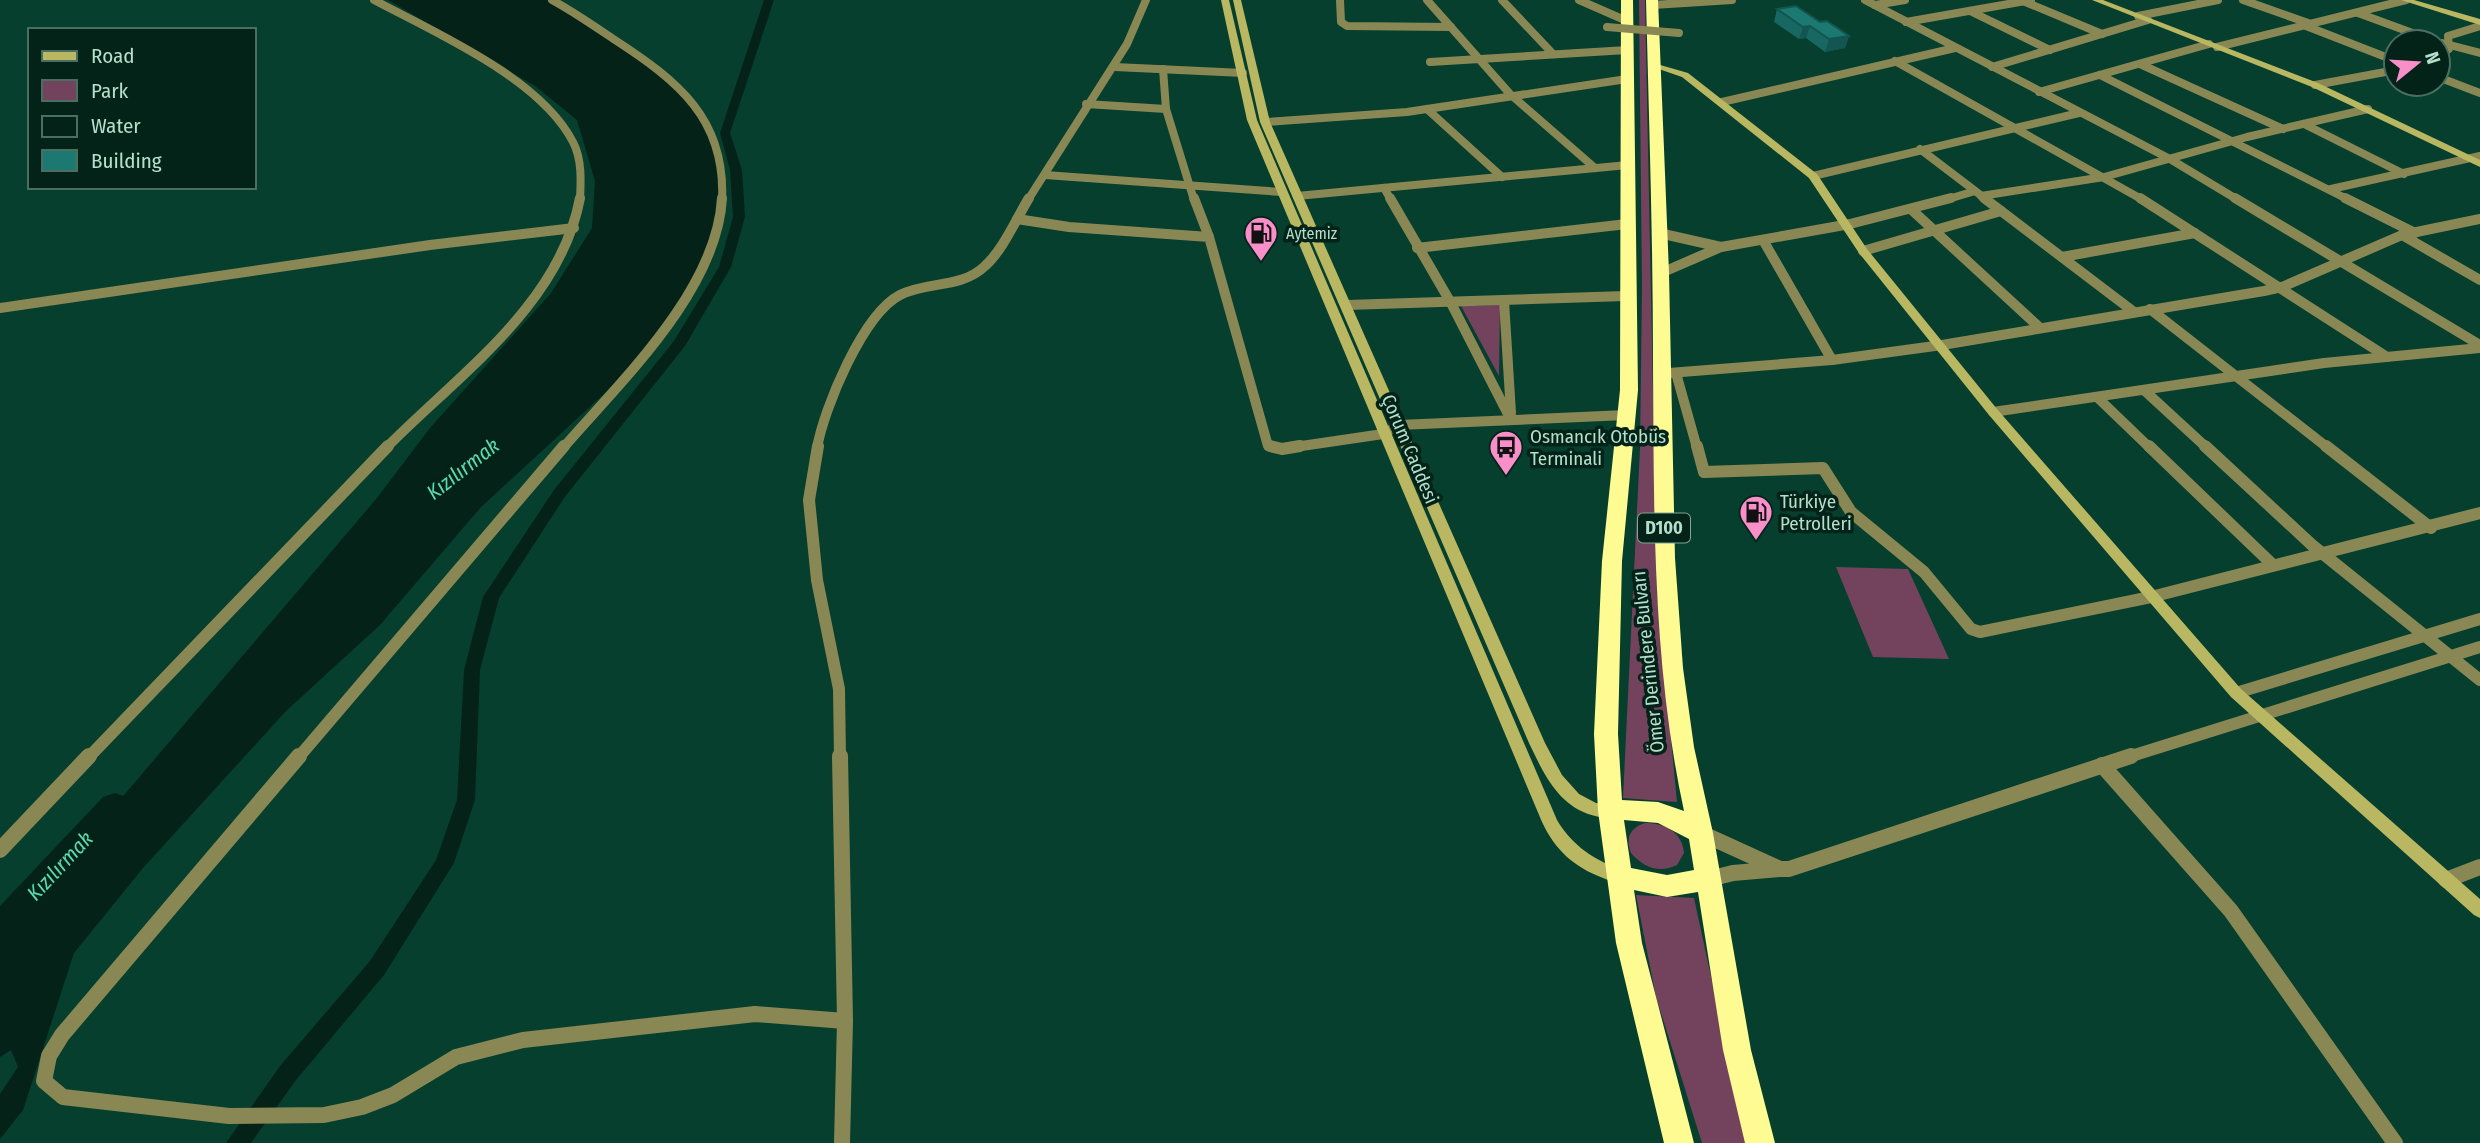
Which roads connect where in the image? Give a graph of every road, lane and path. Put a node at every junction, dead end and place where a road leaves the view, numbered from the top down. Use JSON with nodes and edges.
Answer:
{"nodes":[{"id":1,"x":374,"y":0,"type":"edge"},
{"id":2,"x":552,"y":0,"type":"edge"},
{"id":3,"x":1146,"y":0,"type":"edge"},
{"id":4,"x":1225,"y":0,"type":"edge"},
{"id":5,"x":1237,"y":0,"type":"edge"},
{"id":6,"x":1340,"y":0,"type":"edge"},
{"id":7,"x":1427,"y":0,"type":"edge"},
{"id":8,"x":1502,"y":0,"type":"edge"},
{"id":9,"x":1579,"y":0,"type":"edge"},
{"id":10,"x":1627,"y":0,"type":"edge"},
{"id":11,"x":1732,"y":0,"type":"edge"},
{"id":12,"x":1865,"y":0,"type":"edge"},
{"id":13,"x":1905,"y":0,"type":"edge"},
{"id":14,"x":2096,"y":0,"type":"edge"},
{"id":15,"x":2218,"y":0,"type":"edge"},
{"id":16,"x":2243,"y":0,"type":"edge"},
{"id":17,"x":2406,"y":0,"type":"edge"},
{"id":18,"x":2027,"y":1,"type":"edge"},
{"id":19,"x":1653,"y":3,"type":"edge"},
{"id":20,"x":1875,"y":5,"type":"junction"},
{"id":21,"x":1970,"y":11,"type":"junction"},
{"id":22,"x":2358,"y":13,"type":"junction"},
{"id":23,"x":2143,"y":18,"type":"junction"},
{"id":24,"x":1906,"y":22,"type":"junction"},
{"id":25,"x":1617,"y":24,"type":"junction"},
{"id":26,"x":2480,"y":24,"type":"edge"},
{"id":27,"x":2308,"y":25,"type":"junction"},
{"id":28,"x":1451,"y":27,"type":"junction"},
{"id":29,"x":2399,"y":28,"type":"edge"},
{"id":30,"x":1679,"y":33,"type":"dead end"},
{"id":31,"x":2102,"y":34,"type":"junction"},
{"id":32,"x":2452,"y":34,"type":"edge"},
{"id":33,"x":2213,"y":46,"type":"junction"},
{"id":34,"x":2452,"y":46,"type":"edge"},
{"id":35,"x":1955,"y":48,"type":"junction"},
{"id":36,"x":1627,"y":50,"type":"junction"},
{"id":37,"x":2050,"y":50,"type":"junction"},
{"id":38,"x":2480,"y":52,"type":"edge"},
{"id":39,"x":1553,"y":54,"type":"junction"},
{"id":40,"x":2382,"y":55,"type":"edge"},
{"id":41,"x":1479,"y":60,"type":"junction"},
{"id":42,"x":1895,"y":61,"type":"junction"},
{"id":43,"x":1430,"y":62,"type":"dead end"},
{"id":44,"x":1653,"y":64,"type":"junction"},
{"id":45,"x":2140,"y":64,"type":"junction"},
{"id":46,"x":1115,"y":67,"type":"junction"},
{"id":47,"x":1992,"y":67,"type":"junction"},
{"id":48,"x":1163,"y":69,"type":"junction"},
{"id":49,"x":2382,"y":73,"type":"edge"},
{"id":50,"x":1242,"y":74,"type":"junction"},
{"id":51,"x":2100,"y":75,"type":"junction"},
{"id":52,"x":1627,"y":79,"type":"junction"},
{"id":53,"x":2452,"y":82,"type":"edge"},
{"id":54,"x":2315,"y":85,"type":"junction"},
{"id":55,"x":2039,"y":92,"type":"junction"},
{"id":56,"x":2480,"y":93,"type":"edge"},
{"id":57,"x":1510,"y":94,"type":"junction"},
{"id":58,"x":1722,"y":102,"type":"junction"},
{"id":59,"x":1086,"y":104,"type":"junction"},
{"id":60,"x":1166,"y":109,"type":"junction"},
{"id":61,"x":1427,"y":109,"type":"junction"},
{"id":62,"x":2368,"y":109,"type":"junction"},
{"id":63,"x":2078,"y":113,"type":"junction"},
{"id":64,"x":1265,"y":122,"type":"junction"},
{"id":65,"x":2304,"y":124,"type":"junction"},
{"id":66,"x":2015,"y":127,"type":"junction"},
{"id":67,"x":2283,"y":129,"type":"junction"},
{"id":68,"x":2234,"y":141,"type":"junction"},
{"id":69,"x":1920,"y":149,"type":"junction"},
{"id":70,"x":2480,"y":156,"type":"edge"},
{"id":71,"x":2169,"y":159,"type":"junction"},
{"id":72,"x":2469,"y":159,"type":"junction"},
{"id":73,"x":1628,"y":164,"type":"junction"},
{"id":74,"x":2480,"y":164,"type":"edge"},
{"id":75,"x":1595,"y":167,"type":"junction"},
{"id":76,"x":2404,"y":174,"type":"junction"},
{"id":77,"x":1045,"y":175,"type":"junction"},
{"id":78,"x":1813,"y":176,"type":"junction"},
{"id":79,"x":1502,"y":177,"type":"junction"},
{"id":80,"x":2104,"y":177,"type":"junction"},
{"id":81,"x":1188,"y":184,"type":"junction"},
{"id":82,"x":1384,"y":188,"type":"junction"},
{"id":83,"x":2331,"y":189,"type":"junction"},
{"id":84,"x":1281,"y":191,"type":"junction"},
{"id":85,"x":1978,"y":193,"type":"junction"},
{"id":86,"x":1297,"y":196,"type":"junction"},
{"id":87,"x":1913,"y":211,"type":"junction"},
{"id":88,"x":2001,"y":211,"type":"junction"},
{"id":89,"x":1017,"y":219,"type":"junction"},
{"id":90,"x":2480,"y":219,"type":"edge"},
{"id":91,"x":1627,"y":223,"type":"junction"},
{"id":92,"x":1846,"y":226,"type":"junction"},
{"id":93,"x":574,"y":228,"type":"junction"},
{"id":94,"x":1937,"y":232,"type":"junction"},
{"id":95,"x":1659,"y":233,"type":"junction"},
{"id":96,"x":2195,"y":233,"type":"junction"},
{"id":97,"x":2415,"y":233,"type":"junction"},
{"id":98,"x":2402,"y":235,"type":"junction"},
{"id":99,"x":1209,"y":237,"type":"junction"},
{"id":100,"x":1763,"y":240,"type":"junction"},
{"id":101,"x":1721,"y":247,"type":"junction"},
{"id":102,"x":1416,"y":248,"type":"junction"},
{"id":103,"x":1863,"y":251,"type":"junction"},
{"id":104,"x":2062,"y":257,"type":"junction"},
{"id":105,"x":2343,"y":263,"type":"junction"},
{"id":106,"x":1661,"y":273,"type":"junction"},
{"id":107,"x":2480,"y":280,"type":"edge"},
{"id":108,"x":2282,"y":288,"type":"junction"},
{"id":109,"x":1626,"y":296,"type":"junction"},
{"id":110,"x":1504,"y":302,"type":"junction"},
{"id":111,"x":1451,"y":303,"type":"junction"},
{"id":112,"x":1347,"y":305,"type":"junction"},
{"id":113,"x":0,"y":308,"type":"edge"},
{"id":114,"x":2150,"y":309,"type":"junction"},
{"id":115,"x":2134,"y":312,"type":"junction"},
{"id":116,"x":2039,"y":327,"type":"junction"},
{"id":117,"x":1942,"y":345,"type":"junction"},
{"id":118,"x":2480,"y":346,"type":"edge"},
{"id":119,"x":2387,"y":357,"type":"junction"},
{"id":120,"x":1832,"y":360,"type":"junction"},
{"id":121,"x":1669,"y":373,"type":"junction"},
{"id":122,"x":2240,"y":376,"type":"junction"},
{"id":123,"x":2145,"y":391,"type":"junction"},
{"id":124,"x":2098,"y":398,"type":"junction"},
{"id":125,"x":1993,"y":412,"type":"junction"},
{"id":126,"x":1626,"y":415,"type":"junction"},
{"id":127,"x":1511,"y":420,"type":"junction"},
{"id":128,"x":1399,"y":425,"type":"junction"},
{"id":129,"x":1382,"y":433,"type":"junction"},
{"id":130,"x":2480,"y":513,"type":"edge"},
{"id":131,"x":2431,"y":528,"type":"junction"},
{"id":132,"x":2323,"y":555,"type":"junction"},
{"id":133,"x":2273,"y":565,"type":"junction"},
{"id":134,"x":2151,"y":597,"type":"junction"},
{"id":135,"x":2480,"y":619,"type":"edge"},
{"id":136,"x":2424,"y":636,"type":"junction"},
{"id":137,"x":2480,"y":647,"type":"edge"},
{"id":138,"x":2451,"y":656,"type":"junction"},
{"id":139,"x":2480,"y":680,"type":"edge"},
{"id":140,"x":2236,"y":693,"type":"junction"},
{"id":141,"x":2258,"y":716,"type":"junction"},
{"id":142,"x":2102,"y":765,"type":"junction"},
{"id":143,"x":1610,"y":811,"type":"junction"},
{"id":144,"x":1701,"y":833,"type":"junction"},
{"id":145,"x":0,"y":850,"type":"edge"},
{"id":146,"x":2480,"y":867,"type":"edge"},
{"id":147,"x":1780,"y":869,"type":"junction"},
{"id":148,"x":1618,"y":876,"type":"junction"},
{"id":149,"x":1709,"y":879,"type":"junction"},
{"id":150,"x":2445,"y":880,"type":"junction"},
{"id":151,"x":2480,"y":910,"type":"edge"},
{"id":152,"x":845,"y":1021,"type":"junction"},
{"id":153,"x":842,"y":1143,"type":"edge"},
{"id":154,"x":1679,"y":1143,"type":"edge"},
{"id":155,"x":1759,"y":1143,"type":"edge"},
{"id":156,"x":2395,"y":1143,"type":"edge"}],
"edges":[{"from":1,"to":93,"type":"street"},
{"from":2,"to":152,"type":"street"},
{"from":3,"to":46,"type":"street"},
{"from":4,"to":50,"type":"main road","name":"Çorum Caddesi"},
{"from":5,"to":64,"type":"main road","name":"Çorum Caddesi"},
{"from":6,"to":28,"type":"street"},
{"from":7,"to":28,"type":"street"},
{"from":8,"to":39,"type":"street"},
{"from":9,"to":25,"type":"street"},
{"from":10,"to":25,"type":"highway","name":"Ömer Derindere Bulvarı","number":"D100"},
{"from":11,"to":19,"type":"street"},
{"from":12,"to":20,"type":"street"},
{"from":13,"to":20,"type":"street"},
{"from":14,"to":23,"type":"main road"},
{"from":15,"to":23,"type":"street"},
{"from":16,"to":27,"type":"street"},
{"from":17,"to":22,"type":"street"},
{"from":17,"to":26,"type":"main road"},
{"from":18,"to":21,"type":"street"},
{"from":18,"to":31,"type":"street"},
{"from":19,"to":44,"type":"highway","name":"Ömer Derindere Bulvarı","number":"D100"},
{"from":20,"to":24,"type":"street"},
{"from":21,"to":24,"type":"street"},
{"from":21,"to":37,"type":"street"},
{"from":22,"to":27,"type":"street"},
{"from":22,"to":29,"type":"street"},
{"from":23,"to":31,"type":"street"},
{"from":23,"to":33,"type":"main road"},
{"from":24,"to":35,"type":"street"},
{"from":25,"to":30,"type":"street","bridge":true},
{"from":25,"to":36,"type":"highway","name":"Ömer Derindere Bulvarı","number":"D100"},
{"from":26,"to":32,"type":"street"},
{"from":27,"to":33,"type":"street"},
{"from":27,"to":40,"type":"street"},
{"from":28,"to":41,"type":"street"},
{"from":31,"to":37,"type":"street"},
{"from":33,"to":45,"type":"street"},
{"from":33,"to":54,"type":"main road"},
{"from":34,"to":38,"type":"street"},
{"from":35,"to":42,"type":"street"},
{"from":35,"to":47,"type":"street"},
{"from":36,"to":39,"type":"street"},
{"from":36,"to":52,"type":"highway","name":"Ömer Derindere Bulvarı","number":"D100"},
{"from":37,"to":47,"type":"street"},
{"from":39,"to":41,"type":"street"},
{"from":41,"to":43,"type":"street"},
{"from":41,"to":57,"type":"street"},
{"from":42,"to":58,"type":"street"},
{"from":42,"to":66,"type":"street"},
{"from":44,"to":58,"type":"main road"},
{"from":44,"to":95,"type":"highway","name":"Ömer Derindere Bulvarı","number":"D100"},
{"from":45,"to":51,"type":"street"},
{"from":45,"to":67,"type":"street"},
{"from":46,"to":48,"type":"street"},
{"from":46,"to":59,"type":"street"},
{"from":47,"to":55,"type":"street"},
{"from":48,"to":50,"type":"street"},
{"from":48,"to":60,"type":"street"},
{"from":49,"to":54,"type":"street"},
{"from":50,"to":84,"type":"main road","name":"Çorum Caddesi"},
{"from":51,"to":55,"type":"street"},
{"from":51,"to":68,"type":"street"},
{"from":52,"to":57,"type":"street"},
{"from":52,"to":73,"type":"highway","name":"Ömer Derindere Bulvarı","number":"D100"},
{"from":53,"to":56,"type":"street"},
{"from":54,"to":62,"type":"main road"},
{"from":55,"to":63,"type":"street"},
{"from":57,"to":61,"type":"street"},
{"from":57,"to":75,"type":"street"},
{"from":58,"to":78,"type":"main road"},
{"from":59,"to":60,"type":"street"},
{"from":59,"to":77,"type":"street"},
{"from":60,"to":81,"type":"street"},
{"from":61,"to":64,"type":"street"},
{"from":61,"to":79,"type":"street"},
{"from":62,"to":65,"type":"street"},
{"from":62,"to":72,"type":"main road"},
{"from":63,"to":66,"type":"street"},
{"from":63,"to":71,"type":"street"},
{"from":64,"to":86,"type":"main road","name":"Çorum Caddesi"},
{"from":65,"to":67,"type":"street"},
{"from":65,"to":76,"type":"street"},
{"from":66,"to":69,"type":"street"},
{"from":66,"to":80,"type":"street"},
{"from":67,"to":68,"type":"street"},
{"from":68,"to":71,"type":"street"},
{"from":68,"to":83,"type":"street"},
{"from":69,"to":78,"type":"street"},
{"from":69,"to":85,"type":"street"},
{"from":70,"to":72,"type":"street"},
{"from":71,"to":80,"type":"street"},
{"from":71,"to":105,"type":"street"},
{"from":72,"to":74,"type":"main road"},
{"from":72,"to":76,"type":"street"},
{"from":73,"to":75,"type":"street"},
{"from":73,"to":91,"type":"highway","name":"Ömer Derindere Bulvarı","number":"D100"},
{"from":75,"to":79,"type":"street"},
{"from":76,"to":83,"type":"street"},
{"from":77,"to":81,"type":"street"},
{"from":77,"to":89,"type":"street"},
{"from":78,"to":92,"type":"main road"},
{"from":79,"to":82,"type":"street"},
{"from":80,"to":85,"type":"street"},
{"from":80,"to":96,"type":"street"},
{"from":81,"to":84,"type":"street"},
{"from":81,"to":99,"type":"street"},
{"from":82,"to":86,"type":"street"},
{"from":82,"to":102,"type":"street"},
{"from":83,"to":97,"type":"street"},
{"from":84,"to":129,"type":"main road","name":"Çorum Caddesi"},
{"from":85,"to":87,"type":"street"},
{"from":85,"to":88,"type":"street"},
{"from":86,"to":112,"type":"main road","name":"Çorum Caddesi"},
{"from":87,"to":92,"type":"street"},
{"from":87,"to":94,"type":"street"},
{"from":88,"to":94,"type":"street"},
{"from":88,"to":104,"type":"street"},
{"from":89,"to":99,"type":"street"},
{"from":89,"to":152,"type":"street"},
{"from":90,"to":97,"type":"street"},
{"from":91,"to":102,"type":"street"},
{"from":91,"to":109,"type":"highway","name":"Ömer Derindere Bulvarı","number":"D100"},
{"from":92,"to":100,"type":"street"},
{"from":92,"to":103,"type":"main road"},
{"from":93,"to":113,"type":"street"},
{"from":93,"to":145,"type":"street"},
{"from":94,"to":103,"type":"street"},
{"from":94,"to":116,"type":"street"},
{"from":95,"to":101,"type":"street"},
{"from":95,"to":106,"type":"highway","name":"Ömer Derindere Bulvarı","number":"D100"},
{"from":96,"to":104,"type":"street"},
{"from":96,"to":108,"type":"street"},
{"from":97,"to":98,"type":"street"},
{"from":98,"to":105,"type":"street"},
{"from":98,"to":107,"type":"street"},
{"from":99,"to":129,"type":"street"},
{"from":100,"to":101,"type":"street"},
{"from":100,"to":120,"type":"street"},
{"from":101,"to":106,"type":"street"},
{"from":102,"to":111,"type":"street"},
{"from":103,"to":117,"type":"main road"},
{"from":104,"to":115,"type":"street"},
{"from":105,"to":108,"type":"street"},
{"from":105,"to":118,"type":"street"},
{"from":106,"to":121,"type":"highway","name":"Ömer Derindere Bulvarı","number":"D100"},
{"from":108,"to":114,"type":"street"},
{"from":108,"to":119,"type":"street"},
{"from":109,"to":110,"type":"street"},
{"from":109,"to":126,"type":"highway","name":"Ömer Derindere Bulvarı","number":"D100"},
{"from":110,"to":111,"type":"street"},
{"from":110,"to":127,"type":"street"},
{"from":111,"to":112,"type":"street"},
{"from":111,"to":127,"type":"street"},
{"from":112,"to":128,"type":"main road","name":"Çorum Caddesi"},
{"from":114,"to":115,"type":"street"},
{"from":114,"to":122,"type":"street"},
{"from":115,"to":116,"type":"street"},
{"from":116,"to":117,"type":"street"},
{"from":117,"to":120,"type":"street"},
{"from":117,"to":125,"type":"main road"},
{"from":118,"to":119,"type":"street"},
{"from":119,"to":122,"type":"street"},
{"from":120,"to":121,"type":"street"},
{"from":121,"to":134,"type":"street"},
{"from":121,"to":144,"type":"highway","name":"Ömer Derindere Bulvarı","number":"D100"},
{"from":122,"to":123,"type":"street"},
{"from":122,"to":131,"type":"street"},
{"from":123,"to":124,"type":"street"},
{"from":123,"to":132,"type":"street"},
{"from":124,"to":125,"type":"street"},
{"from":124,"to":133,"type":"street"},
{"from":125,"to":134,"type":"main road"},
{"from":126,"to":127,"type":"street"},
{"from":126,"to":143,"type":"highway","name":"Ömer Derindere Bulvarı","number":"D100"},
{"from":127,"to":128,"type":"street"},
{"from":128,"to":129,"type":"street"},
{"from":128,"to":143,"type":"main road","name":"Çorum Caddesi"},
{"from":129,"to":148,"type":"main road","name":"Çorum Caddesi"},
{"from":130,"to":131,"type":"street"},
{"from":131,"to":132,"type":"street"},
{"from":132,"to":133,"type":"street"},
{"from":132,"to":136,"type":"street"},
{"from":133,"to":134,"type":"street"},
{"from":134,"to":140,"type":"main road"},
{"from":135,"to":136,"type":"street"},
{"from":136,"to":138,"type":"street"},
{"from":136,"to":140,"type":"street"},
{"from":137,"to":138,"type":"street"},
{"from":138,"to":139,"type":"street"},
{"from":138,"to":141,"type":"street"},
{"from":140,"to":141,"type":"main road"},
{"from":141,"to":142,"type":"street"},
{"from":141,"to":150,"type":"main road"},
{"from":142,"to":147,"type":"street"},
{"from":142,"to":156,"type":"street"},
{"from":143,"to":144,"type":"highway"},
{"from":143,"to":148,"type":"highway","name":"Ömer Derindere Bulvarı","number":"D100"},
{"from":144,"to":147,"type":"street"},
{"from":144,"to":149,"type":"highway","name":"Ömer Derindere Bulvarı","number":"D100"},
{"from":146,"to":150,"type":"street"},
{"from":147,"to":149,"type":"street"},
{"from":148,"to":149,"type":"highway"},
{"from":148,"to":154,"type":"highway","name":"Ömer Derindere Bulvarı","number":"D100"},
{"from":149,"to":155,"type":"highway","name":"Ömer Derindere Bulvarı","number":"D100"},
{"from":150,"to":151,"type":"main road"},
{"from":152,"to":153,"type":"street"}]}
